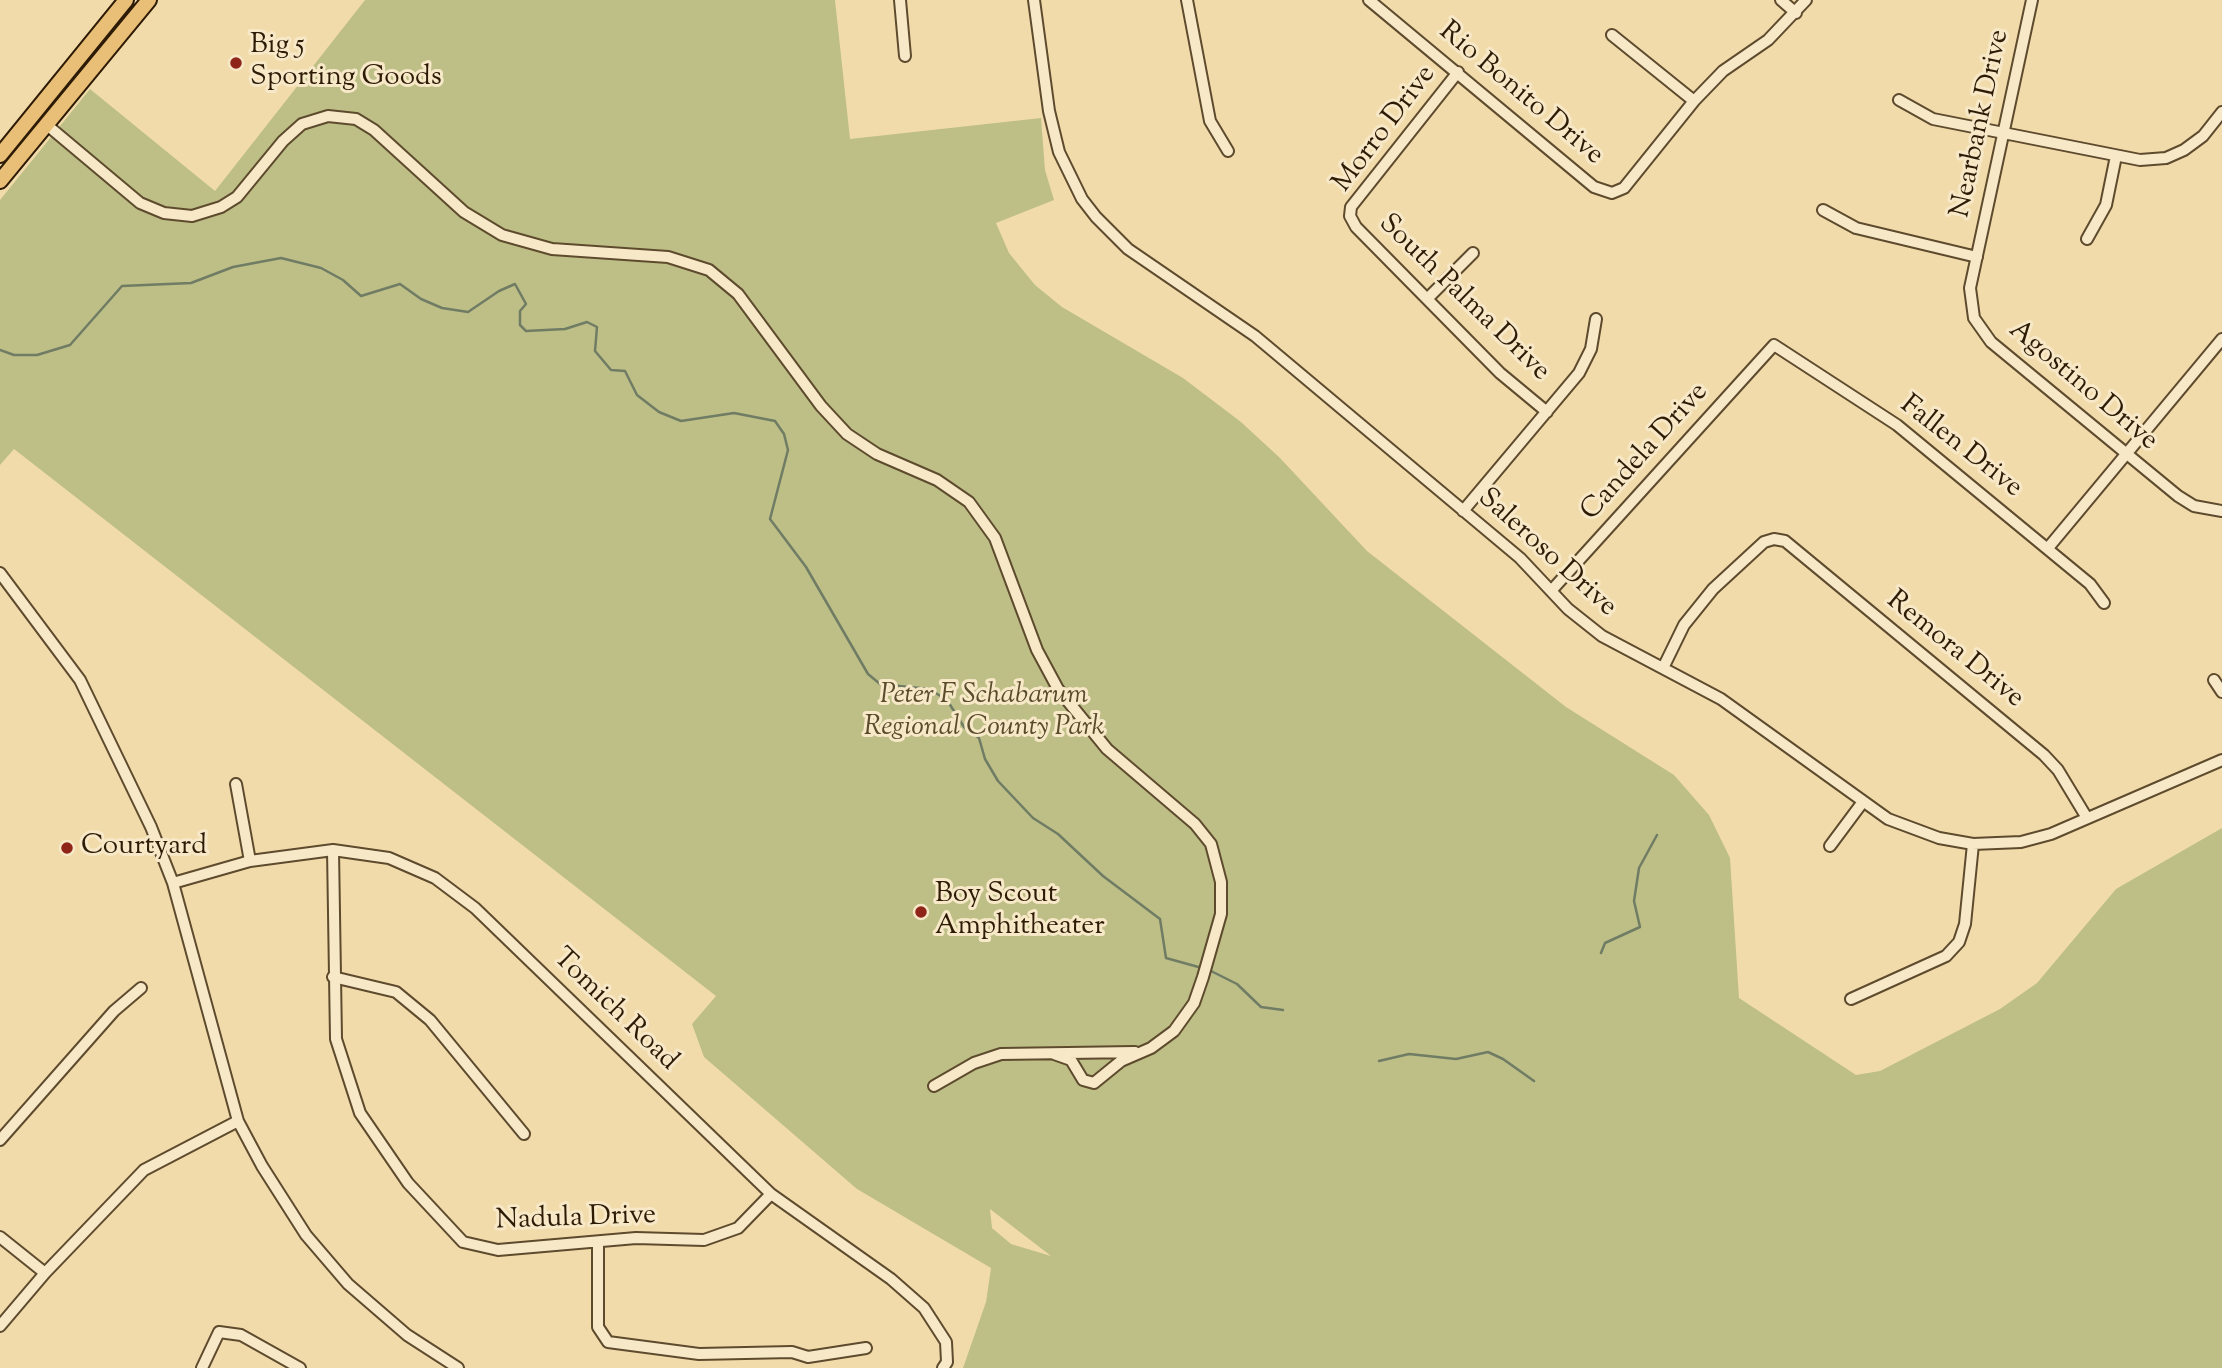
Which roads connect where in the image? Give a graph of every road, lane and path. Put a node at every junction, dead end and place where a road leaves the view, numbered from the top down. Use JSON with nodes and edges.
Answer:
{"nodes":[{"id":1,"x":126,"y":0,"type":"edge"},
{"id":2,"x":149,"y":0,"type":"edge"},
{"id":3,"x":900,"y":0,"type":"edge"},
{"id":4,"x":1034,"y":0,"type":"edge"},
{"id":5,"x":1187,"y":0,"type":"edge"},
{"id":6,"x":1369,"y":0,"type":"edge"},
{"id":7,"x":1781,"y":0,"type":"edge"},
{"id":8,"x":1807,"y":0,"type":"edge"},
{"id":9,"x":2032,"y":0,"type":"edge"},
{"id":10,"x":1796,"y":13,"type":"junction"},
{"id":11,"x":1612,"y":35,"type":"dead end"},
{"id":12,"x":905,"y":56,"type":"dead end"},
{"id":13,"x":1458,"y":72,"type":"junction"},
{"id":14,"x":1899,"y":100,"type":"dead end"},
{"id":15,"x":1694,"y":101,"type":"junction"},
{"id":16,"x":2222,"y":112,"type":"edge"},
{"id":17,"x":47,"y":125,"type":"junction"},
{"id":18,"x":2001,"y":133,"type":"junction"},
{"id":19,"x":1228,"y":151,"type":"dead end"},
{"id":20,"x":0,"y":155,"type":"edge"},
{"id":21,"x":2116,"y":156,"type":"junction"},
{"id":22,"x":0,"y":181,"type":"edge"},
{"id":23,"x":1823,"y":210,"type":"dead end"},
{"id":24,"x":1350,"y":216,"type":"joint"},
{"id":25,"x":2087,"y":239,"type":"dead end"},
{"id":26,"x":1473,"y":253,"type":"dead end"},
{"id":27,"x":1977,"y":257,"type":"junction"},
{"id":28,"x":1428,"y":298,"type":"junction"},
{"id":29,"x":1596,"y":320,"type":"dead end"},
{"id":30,"x":2222,"y":339,"type":"edge"},
{"id":31,"x":1774,"y":345,"type":"joint"},
{"id":32,"x":1547,"y":412,"type":"junction"},
{"id":33,"x":2127,"y":454,"type":"junction"},
{"id":34,"x":1463,"y":511,"type":"junction"},
{"id":35,"x":2222,"y":511,"type":"edge"},
{"id":36,"x":2048,"y":548,"type":"junction"},
{"id":37,"x":0,"y":573,"type":"edge"},
{"id":38,"x":1551,"y":591,"type":"junction"},
{"id":39,"x":2104,"y":603,"type":"dead end"},
{"id":40,"x":1663,"y":668,"type":"junction"},
{"id":41,"x":2214,"y":680,"type":"dead end"},
{"id":42,"x":2222,"y":692,"type":"edge"},
{"id":43,"x":2222,"y":760,"type":"edge"},
{"id":44,"x":236,"y":784,"type":"dead end"},
{"id":45,"x":1862,"y":803,"type":"junction"},
{"id":46,"x":2087,"y":818,"type":"junction"},
{"id":47,"x":1973,"y":844,"type":"junction"},
{"id":48,"x":1830,"y":846,"type":"dead end"},
{"id":49,"x":333,"y":850,"type":"junction"},
{"id":50,"x":250,"y":861,"type":"junction"},
{"id":51,"x":173,"y":883,"type":"junction"},
{"id":52,"x":333,"y":977,"type":"junction"},
{"id":53,"x":141,"y":988,"type":"dead end"},
{"id":54,"x":1851,"y":999,"type":"dead end"},
{"id":55,"x":1141,"y":1052,"type":"junction"},
{"id":56,"x":1054,"y":1054,"type":"junction"},
{"id":57,"x":933,"y":1086,"type":"dead end"},
{"id":58,"x":238,"y":1121,"type":"junction"},
{"id":59,"x":524,"y":1134,"type":"dead end"},
{"id":60,"x":0,"y":1140,"type":"edge"},
{"id":61,"x":771,"y":1194,"type":"junction"},
{"id":62,"x":0,"y":1237,"type":"edge"},
{"id":63,"x":598,"y":1242,"type":"junction"},
{"id":64,"x":45,"y":1273,"type":"junction"},
{"id":65,"x":0,"y":1326,"type":"edge"},
{"id":66,"x":866,"y":1348,"type":"dead end"},
{"id":67,"x":945,"y":1365,"type":"edge"},
{"id":68,"x":202,"y":1368,"type":"edge"},
{"id":69,"x":300,"y":1368,"type":"edge"},
{"id":70,"x":458,"y":1368,"type":"edge"}],
"edges":[{"from":1,"to":20,"type":"main road"},
{"from":2,"to":17,"type":"main road"},
{"from":3,"to":12,"type":"street"},
{"from":4,"to":34,"type":"street","name":"Saleroso Drive"},
{"from":5,"to":19,"type":"street"},
{"from":6,"to":13,"type":"street","name":"Rio Bonito Drive"},
{"from":7,"to":10,"type":"street"},
{"from":8,"to":10,"type":"street"},
{"from":9,"to":18,"type":"street","name":"Nearbank Drive"},
{"from":10,"to":15,"type":"street"},
{"from":11,"to":15,"type":"street"},
{"from":13,"to":15,"type":"street","name":"Rio Bonito Drive"},
{"from":13,"to":24,"type":"street","name":"Morro Drive"},
{"from":14,"to":18,"type":"street"},
{"from":16,"to":21,"type":"street"},
{"from":17,"to":22,"type":"main road"},
{"from":17,"to":55,"type":"street"},
{"from":18,"to":21,"type":"street"},
{"from":18,"to":27,"type":"street","name":"Nearbank Drive"},
{"from":21,"to":25,"type":"street"},
{"from":23,"to":27,"type":"street"},
{"from":24,"to":28,"type":"street","name":"South Palma Drive"},
{"from":26,"to":28,"type":"street"},
{"from":27,"to":33,"type":"street","name":"Agostino Drive"},
{"from":28,"to":32,"type":"street","name":"South Palma Drive"},
{"from":29,"to":32,"type":"street"},
{"from":30,"to":33,"type":"street"},
{"from":31,"to":36,"type":"street","name":"Fallen Drive"},
{"from":31,"to":38,"type":"street","name":"Candela Drive"},
{"from":32,"to":34,"type":"street"},
{"from":33,"to":35,"type":"street","name":"Agostino Drive"},
{"from":33,"to":36,"type":"street"},
{"from":34,"to":38,"type":"street","name":"Saleroso Drive"},
{"from":36,"to":39,"type":"street","name":"Fallen Drive"},
{"from":37,"to":51,"type":"street"},
{"from":38,"to":40,"type":"street","name":"Saleroso Drive"},
{"from":40,"to":45,"type":"street","name":"Saleroso Drive"},
{"from":40,"to":46,"type":"street","name":"Remora Drive"},
{"from":41,"to":42,"type":"street"},
{"from":43,"to":46,"type":"street","name":"Saleroso Drive"},
{"from":44,"to":50,"type":"street"},
{"from":45,"to":47,"type":"street","name":"Saleroso Drive"},
{"from":45,"to":48,"type":"street"},
{"from":46,"to":47,"type":"street","name":"Saleroso Drive"},
{"from":47,"to":54,"type":"street"},
{"from":49,"to":50,"type":"street","name":"Tomich Road"},
{"from":49,"to":52,"type":"street","name":"Nadula Drive"},
{"from":49,"to":61,"type":"street","name":"Tomich Road"},
{"from":50,"to":51,"type":"street","name":"Tomich Road"},
{"from":51,"to":58,"type":"street"},
{"from":52,"to":59,"type":"street"},
{"from":52,"to":63,"type":"street","name":"Nadula Drive"},
{"from":53,"to":60,"type":"street"},
{"from":55,"to":56,"type":"street"},
{"from":55,"to":56,"type":"street"},
{"from":56,"to":57,"type":"street"},
{"from":58,"to":64,"type":"street"},
{"from":58,"to":70,"type":"street"},
{"from":61,"to":63,"type":"street","name":"Nadula Drive"},
{"from":61,"to":67,"type":"street","name":"Tomich Road"},
{"from":62,"to":64,"type":"street"},
{"from":63,"to":66,"type":"street"},
{"from":64,"to":65,"type":"street"},
{"from":68,"to":69,"type":"street"}]}
